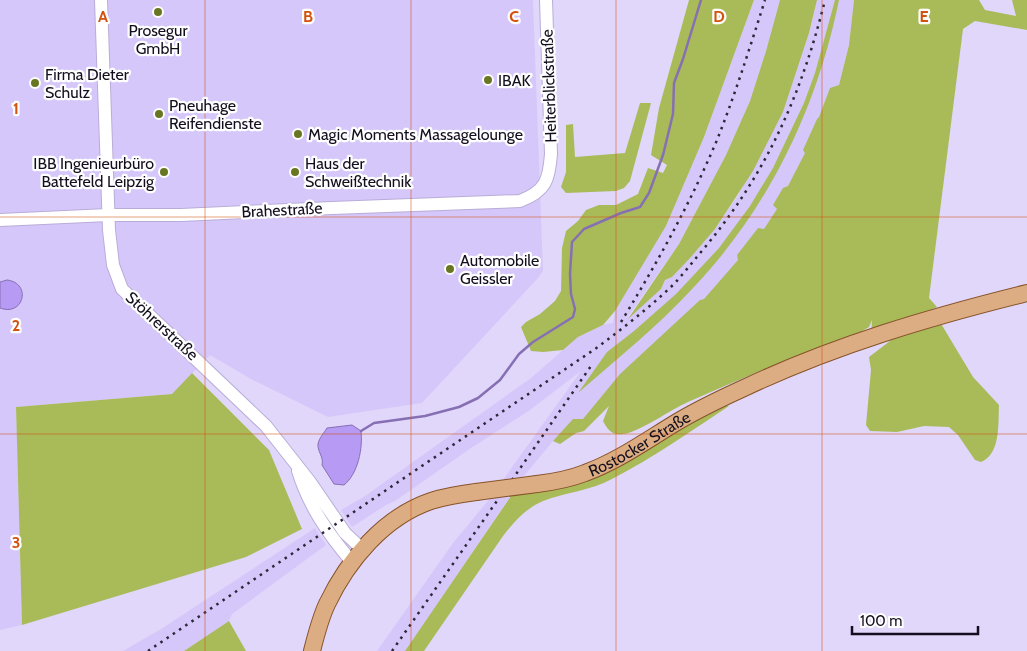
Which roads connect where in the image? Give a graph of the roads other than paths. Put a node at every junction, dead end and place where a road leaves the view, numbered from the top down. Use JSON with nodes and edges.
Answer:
{"nodes":[{"id":1,"x":101,"y":0,"type":"edge"},
{"id":2,"x":546,"y":0,"type":"edge"},
{"id":3,"x":550,"y":171,"type":"joint"},
{"id":4,"x":108,"y":215,"type":"junction"},
{"id":5,"x":0,"y":220,"type":"edge"},
{"id":6,"x":1027,"y":293,"type":"edge"},
{"id":7,"x":296,"y":466,"type":"junction"},
{"id":8,"x":362,"y":549,"type":"junction"},
{"id":9,"x":352,"y":562,"type":"junction"},
{"id":10,"x":312,"y":651,"type":"edge"}],
"edges":[{"from":1,"to":4,"type":"street","name":"Stöhrerstraße"},
{"from":2,"to":3,"type":"street","name":"Heiterblickstraße"},
{"from":3,"to":4,"type":"street","name":"Brahestraße"},
{"from":4,"to":5,"type":"street","name":"Brahestraße"},
{"from":4,"to":7,"type":"street","name":"Stöhrerstraße"},
{"from":6,"to":8,"type":"main road","name":"Rostocker Straße","bridge":true},
{"from":7,"to":8,"type":"street","name":"Stöhrerstraße"},
{"from":7,"to":9,"type":"street","name":"Stöhrerstraße"},
{"from":8,"to":9,"type":"main road","name":"Rostocker Straße"},
{"from":9,"to":10,"type":"main road","name":"Rostocker Straße"}]}
